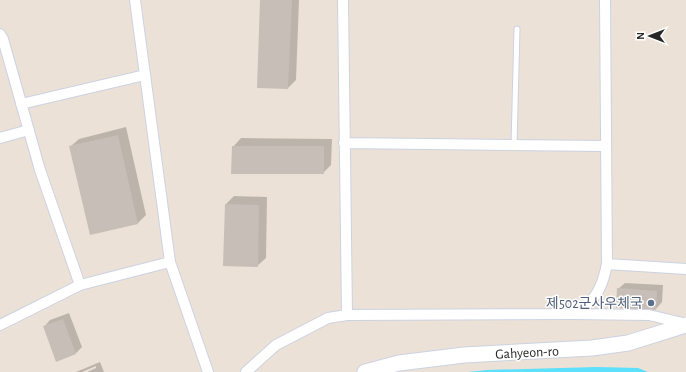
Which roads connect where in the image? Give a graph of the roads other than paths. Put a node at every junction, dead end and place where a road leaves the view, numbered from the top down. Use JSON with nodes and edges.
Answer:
{"nodes":[{"id":1,"x":135,"y":0,"type":"edge"},
{"id":2,"x":343,"y":0,"type":"edge"},
{"id":3,"x":605,"y":0,"type":"edge"},
{"id":4,"x":517,"y":29,"type":"dead end"},
{"id":5,"x":0,"y":34,"type":"edge"},
{"id":6,"x":145,"y":75,"type":"junction"},
{"id":7,"x":21,"y":104,"type":"junction"},
{"id":8,"x":29,"y":130,"type":"junction"},
{"id":9,"x":0,"y":138,"type":"edge"},
{"id":10,"x":344,"y":143,"type":"junction"},
{"id":11,"x":514,"y":145,"type":"junction"},
{"id":12,"x":606,"y":146,"type":"junction"},
{"id":13,"x":170,"y":262,"type":"junction"},
{"id":14,"x":608,"y":264,"type":"junction"},
{"id":15,"x":686,"y":269,"type":"edge"},
{"id":16,"x":80,"y":285,"type":"junction"},
{"id":17,"x":570,"y":314,"type":"junction"},
{"id":18,"x":347,"y":315,"type":"junction"},
{"id":19,"x":686,"y":324,"type":"edge"},
{"id":20,"x":0,"y":325,"type":"edge"},
{"id":21,"x":208,"y":372,"type":"edge"},
{"id":22,"x":246,"y":372,"type":"edge"},
{"id":23,"x":366,"y":372,"type":"edge"}],
"edges":[{"from":1,"to":6,"type":"street"},
{"from":2,"to":10,"type":"street"},
{"from":3,"to":12,"type":"street"},
{"from":4,"to":11,"type":"lane"},
{"from":5,"to":7,"type":"street"},
{"from":6,"to":7,"type":"street"},
{"from":6,"to":13,"type":"street"},
{"from":7,"to":8,"type":"street"},
{"from":8,"to":9,"type":"street"},
{"from":8,"to":16,"type":"street"},
{"from":10,"to":11,"type":"street"},
{"from":10,"to":18,"type":"street"},
{"from":11,"to":12,"type":"street"},
{"from":12,"to":14,"type":"street"},
{"from":13,"to":16,"type":"street"},
{"from":13,"to":21,"type":"street"},
{"from":14,"to":15,"type":"street"},
{"from":14,"to":17,"type":"street"},
{"from":16,"to":20,"type":"street"},
{"from":17,"to":18,"type":"street"},
{"from":17,"to":19,"type":"street"},
{"from":18,"to":22,"type":"street"},
{"from":19,"to":23,"type":"street","name":"Gahyeon-ro"}]}
